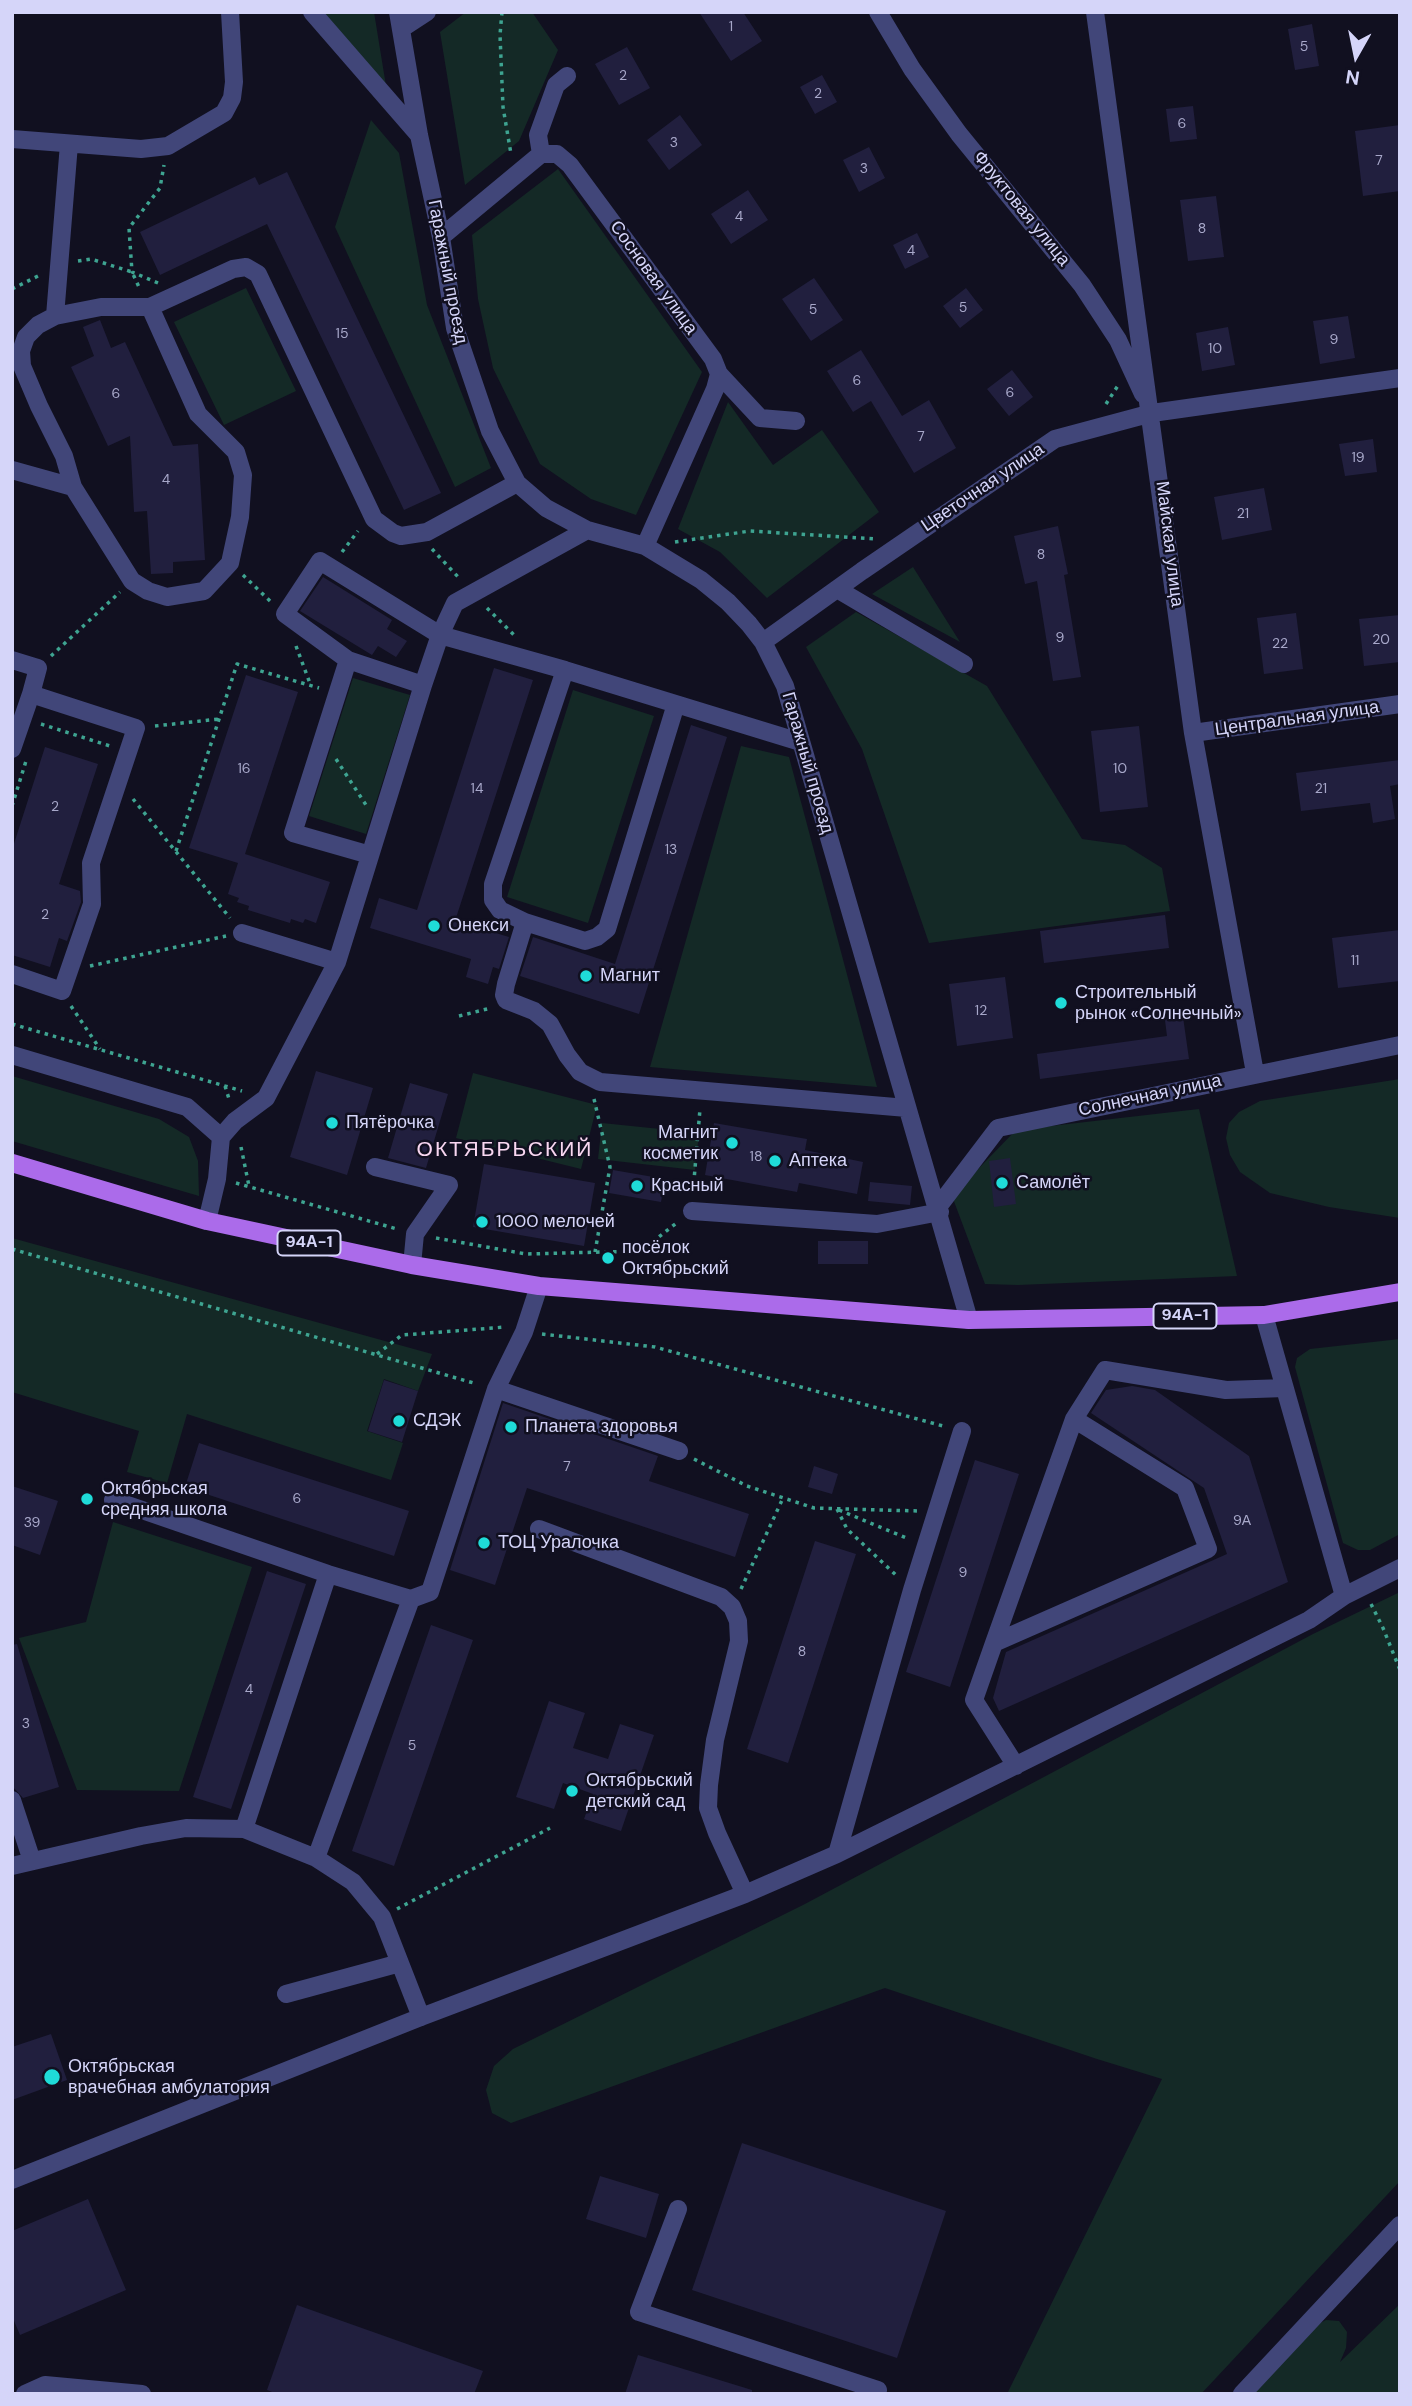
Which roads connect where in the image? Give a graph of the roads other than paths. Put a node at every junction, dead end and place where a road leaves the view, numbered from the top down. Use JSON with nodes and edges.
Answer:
{"nodes":[{"id":1,"x":230,"y":12,"type":"edge"},
{"id":2,"x":312,"y":12,"type":"edge"},
{"id":3,"x":428,"y":12,"type":"edge"},
{"id":4,"x":878,"y":12,"type":"edge"},
{"id":5,"x":1095,"y":12,"type":"edge"},
{"id":6,"x":399,"y":20,"type":"edge"},
{"id":7,"x":567,"y":76,"type":"dead end"},
{"id":8,"x":419,"y":135,"type":"junction"},
{"id":9,"x":12,"y":139,"type":"edge"},
{"id":10,"x":69,"y":144,"type":"junction"},
{"id":11,"x":541,"y":154,"type":"junction"},
{"id":12,"x":441,"y":237,"type":"junction"},
{"id":13,"x":149,"y":307,"type":"junction"},
{"id":14,"x":55,"y":316,"type":"junction"},
{"id":15,"x":719,"y":374,"type":"junction"},
{"id":16,"x":1400,"y":378,"type":"edge"},
{"id":17,"x":1152,"y":413,"type":"junction"},
{"id":18,"x":796,"y":421,"type":"dead end"},
{"id":19,"x":12,"y":470,"type":"edge"},
{"id":20,"x":517,"y":483,"type":"junction"},
{"id":21,"x":73,"y":487,"type":"junction"},
{"id":22,"x":587,"y":530,"type":"junction"},
{"id":23,"x":645,"y":547,"type":"junction"},
{"id":24,"x":837,"y":589,"type":"junction"},
{"id":25,"x":440,"y":635,"type":"junction"},
{"id":26,"x":762,"y":642,"type":"junction"},
{"id":27,"x":12,"y":660,"type":"edge"},
{"id":28,"x":348,"y":660,"type":"junction"},
{"id":29,"x":964,"y":664,"type":"dead end"},
{"id":30,"x":565,"y":670,"type":"junction"},
{"id":31,"x":423,"y":685,"type":"junction"},
{"id":32,"x":31,"y":694,"type":"junction"},
{"id":33,"x":677,"y":704,"type":"junction"},
{"id":34,"x":1400,"y":705,"type":"edge"},
{"id":35,"x":1193,"y":733,"type":"junction"},
{"id":36,"x":800,"y":742,"type":"junction"},
{"id":37,"x":20,"y":754,"type":"edge"},
{"id":38,"x":370,"y":855,"type":"junction"},
{"id":39,"x":525,"y":922,"type":"junction"},
{"id":40,"x":242,"y":933,"type":"road end"},
{"id":41,"x":337,"y":962,"type":"junction"},
{"id":42,"x":12,"y":974,"type":"edge"},
{"id":43,"x":1400,"y":1045,"type":"edge"},
{"id":44,"x":12,"y":1055,"type":"edge"},
{"id":45,"x":1255,"y":1073,"type":"junction"},
{"id":46,"x":907,"y":1108,"type":"junction"},
{"id":47,"x":221,"y":1137,"type":"junction"},
{"id":48,"x":12,"y":1163,"type":"edge"},
{"id":49,"x":375,"y":1167,"type":"dead end"},
{"id":50,"x":939,"y":1210,"type":"junction"},
{"id":51,"x":692,"y":1211,"type":"road end"},
{"id":52,"x":207,"y":1221,"type":"junction"},
{"id":53,"x":412,"y":1265,"type":"junction"},
{"id":54,"x":539,"y":1286,"type":"junction"},
{"id":55,"x":1400,"y":1292,"type":"edge"},
{"id":56,"x":1264,"y":1315,"type":"junction"},
{"id":57,"x":969,"y":1320,"type":"junction"},
{"id":58,"x":1285,"y":1388,"type":"junction"},
{"id":59,"x":496,"y":1389,"type":"junction"},
{"id":60,"x":1074,"y":1419,"type":"junction"},
{"id":61,"x":962,"y":1431,"type":"road end"},
{"id":62,"x":679,"y":1451,"type":"road end"},
{"id":63,"x":113,"y":1500,"type":"dead end"},
{"id":64,"x":539,"y":1528,"type":"dead end"},
{"id":65,"x":1400,"y":1568,"type":"edge"},
{"id":66,"x":328,"y":1574,"type":"junction"},
{"id":67,"x":1344,"y":1596,"type":"junction"},
{"id":68,"x":411,"y":1599,"type":"junction"},
{"id":69,"x":994,"y":1643,"type":"junction"},
{"id":70,"x":1016,"y":1766,"type":"junction"},
{"id":71,"x":12,"y":1800,"type":"edge"},
{"id":72,"x":244,"y":1829,"type":"junction"},
{"id":73,"x":837,"y":1854,"type":"junction"},
{"id":74,"x":316,"y":1858,"type":"junction"},
{"id":75,"x":32,"y":1861,"type":"junction"},
{"id":76,"x":12,"y":1866,"type":"edge"},
{"id":77,"x":745,"y":1894,"type":"junction"},
{"id":78,"x":400,"y":1963,"type":"junction"},
{"id":79,"x":286,"y":1994,"type":"dead end"},
{"id":80,"x":421,"y":2017,"type":"junction"},
{"id":81,"x":12,"y":2180,"type":"edge"},
{"id":82,"x":678,"y":2209,"type":"dead end"},
{"id":83,"x":1400,"y":2225,"type":"edge"},
{"id":84,"x":25,"y":2394,"type":"edge"},
{"id":85,"x":142,"y":2394,"type":"edge"},
{"id":86,"x":877,"y":2394,"type":"edge"},
{"id":87,"x":1242,"y":2394,"type":"edge"}],
"edges":[{"from":1,"to":10,"type":"street"},
{"from":2,"to":8,"type":"street"},
{"from":3,"to":6,"type":"street"},
{"from":4,"to":17,"type":"street","name":"Фруктовая улица"},
{"from":5,"to":17,"type":"street","name":"Майская улица"},
{"from":6,"to":8,"type":"street","name":"Гаражный проезд"},
{"from":7,"to":11,"type":"street"},
{"from":8,"to":12,"type":"street","name":"Гаражный проезд"},
{"from":9,"to":10,"type":"street"},
{"from":10,"to":14,"type":"street"},
{"from":11,"to":12,"type":"street"},
{"from":11,"to":15,"type":"street","name":"Сосновая улица"},
{"from":12,"to":20,"type":"street","name":"Гаражный проезд"},
{"from":13,"to":14,"type":"street"},
{"from":13,"to":20,"type":"street"},
{"from":13,"to":21,"type":"street"},
{"from":14,"to":21,"type":"street"},
{"from":15,"to":18,"type":"street","name":"Сосновая улица"},
{"from":15,"to":23,"type":"street"},
{"from":16,"to":17,"type":"street","name":"Цветочная улица"},
{"from":17,"to":24,"type":"street","name":"Цветочная улица"},
{"from":17,"to":35,"type":"street","name":"Майская улица"},
{"from":19,"to":21,"type":"street"},
{"from":20,"to":22,"type":"street","name":"Гаражный проезд"},
{"from":22,"to":23,"type":"street","name":"Гаражный проезд"},
{"from":22,"to":25,"type":"street"},
{"from":23,"to":26,"type":"street","name":"Гаражный проезд"},
{"from":24,"to":26,"type":"street","name":"Цветочная улица"},
{"from":24,"to":29,"type":"street"},
{"from":25,"to":28,"type":"street"},
{"from":25,"to":30,"type":"street"},
{"from":25,"to":31,"type":"street"},
{"from":26,"to":36,"type":"street","name":"Гаражный проезд"},
{"from":27,"to":32,"type":"street"},
{"from":28,"to":31,"type":"street"},
{"from":28,"to":38,"type":"street"},
{"from":30,"to":33,"type":"street"},
{"from":30,"to":39,"type":"street"},
{"from":31,"to":38,"type":"street"},
{"from":32,"to":37,"type":"street"},
{"from":32,"to":42,"type":"street"},
{"from":33,"to":36,"type":"street"},
{"from":33,"to":39,"type":"street"},
{"from":34,"to":35,"type":"street","name":"Центральная улица"},
{"from":35,"to":45,"type":"street","name":"Майская улица"},
{"from":36,"to":46,"type":"street","name":"Гаражный проезд"},
{"from":38,"to":41,"type":"street"},
{"from":39,"to":46,"type":"street"},
{"from":40,"to":41,"type":"street"},
{"from":41,"to":47,"type":"street"},
{"from":43,"to":45,"type":"street","name":"Солнечная улица"},
{"from":44,"to":47,"type":"street"},
{"from":45,"to":50,"type":"street","name":"Солнечная улица"},
{"from":46,"to":50,"type":"street","name":"Гаражный проезд"},
{"from":47,"to":52,"type":"street"},
{"from":48,"to":52,"type":"main road","number":"94А-1"},
{"from":49,"to":53,"type":"street"},
{"from":50,"to":51,"type":"street"},
{"from":50,"to":57,"type":"street","name":"Гаражный проезд"},
{"from":52,"to":53,"type":"main road","number":"94А-1"},
{"from":53,"to":54,"type":"main road","number":"94А-1"},
{"from":54,"to":57,"type":"main road","number":"94А-1"},
{"from":54,"to":59,"type":"street"},
{"from":55,"to":56,"type":"main road","number":"94А-1"},
{"from":56,"to":57,"type":"main road","number":"94А-1"},
{"from":56,"to":58,"type":"street"},
{"from":58,"to":60,"type":"street"},
{"from":58,"to":67,"type":"street"},
{"from":59,"to":62,"type":"street"},
{"from":59,"to":68,"type":"street"},
{"from":60,"to":69,"type":"street"},
{"from":60,"to":69,"type":"street"},
{"from":61,"to":73,"type":"street"},
{"from":63,"to":66,"type":"street"},
{"from":64,"to":77,"type":"street"},
{"from":65,"to":67,"type":"street"},
{"from":66,"to":68,"type":"street"},
{"from":66,"to":72,"type":"street"},
{"from":67,"to":70,"type":"street"},
{"from":68,"to":74,"type":"street"},
{"from":69,"to":70,"type":"street"},
{"from":70,"to":73,"type":"street"},
{"from":71,"to":75,"type":"street"},
{"from":72,"to":74,"type":"street"},
{"from":72,"to":75,"type":"street"},
{"from":73,"to":77,"type":"street"},
{"from":74,"to":78,"type":"street"},
{"from":75,"to":76,"type":"street"},
{"from":77,"to":80,"type":"street"},
{"from":78,"to":79,"type":"street"},
{"from":78,"to":80,"type":"street"},
{"from":80,"to":81,"type":"street"},
{"from":82,"to":86,"type":"street"},
{"from":83,"to":87,"type":"street"},
{"from":84,"to":85,"type":"street"}]}
